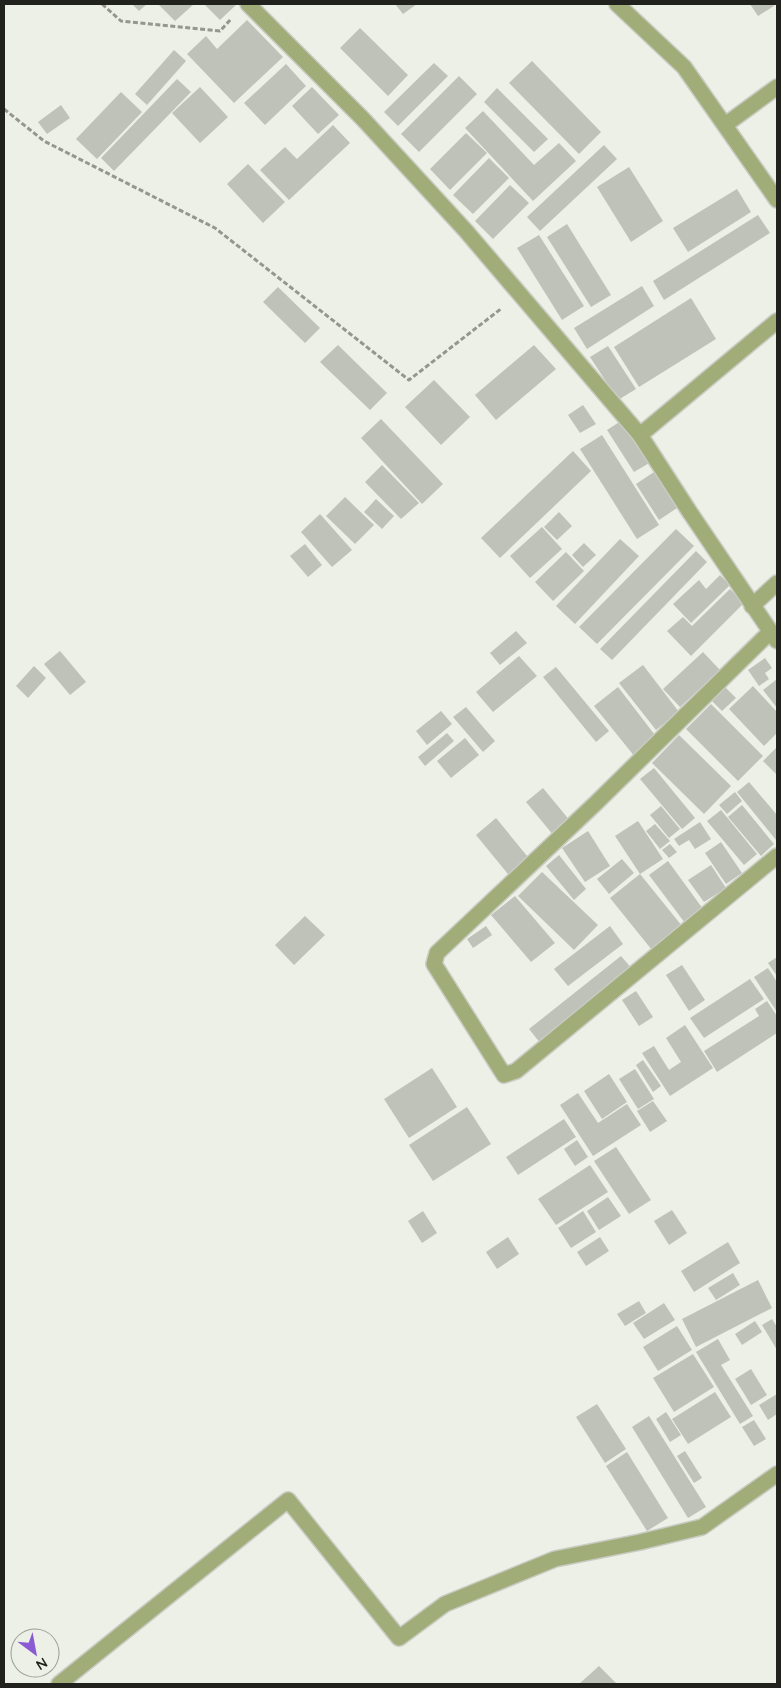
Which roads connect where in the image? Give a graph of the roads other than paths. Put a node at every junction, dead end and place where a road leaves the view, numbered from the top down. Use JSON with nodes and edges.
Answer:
{"nodes":[{"id":1,"x":248,"y":4,"type":"edge"},
{"id":2,"x":617,"y":4,"type":"edge"},
{"id":3,"x":777,"y":87,"type":"edge"},
{"id":4,"x":725,"y":125,"type":"junction"},
{"id":5,"x":777,"y":200,"type":"edge"},
{"id":6,"x":777,"y":321,"type":"edge"},
{"id":7,"x":640,"y":435,"type":"junction"},
{"id":8,"x":777,"y":583,"type":"edge"},
{"id":9,"x":752,"y":606,"type":"junction"},
{"id":10,"x":774,"y":637,"type":"edge"},
{"id":11,"x":777,"y":856,"type":"edge"},
{"id":12,"x":777,"y":1474,"type":"edge"},
{"id":13,"x":59,"y":1684,"type":"edge"}],
"edges":[{"from":1,"to":7,"type":"street"},
{"from":2,"to":4,"type":"street"},
{"from":3,"to":4,"type":"street"},
{"from":4,"to":5,"type":"street"},
{"from":6,"to":7,"type":"street"},
{"from":7,"to":9,"type":"street"},
{"from":8,"to":9,"type":"street"},
{"from":9,"to":10,"type":"street"},
{"from":10,"to":11,"type":"street"},
{"from":12,"to":13,"type":"street"}]}
